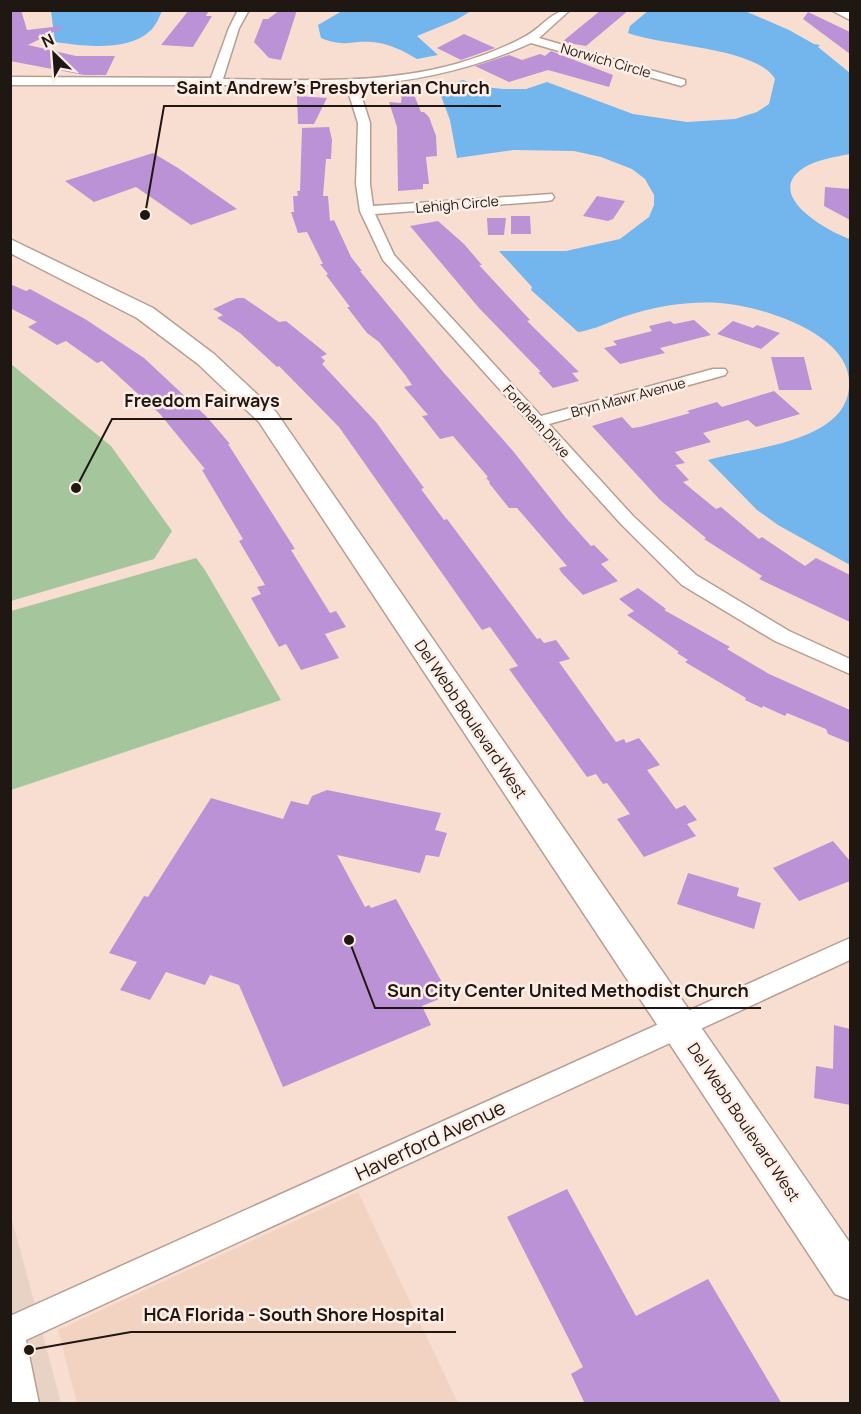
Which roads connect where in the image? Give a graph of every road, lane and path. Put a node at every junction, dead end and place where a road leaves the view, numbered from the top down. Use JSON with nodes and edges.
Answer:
{"nodes":[{"id":1,"x":244,"y":10,"type":"edge"},
{"id":2,"x":565,"y":10,"type":"edge"},
{"id":3,"x":836,"y":10,"type":"edge"},
{"id":4,"x":850,"y":17,"type":"edge"},
{"id":5,"x":531,"y":39,"type":"junction"},
{"id":6,"x":10,"y":81,"type":"edge"},
{"id":7,"x":351,"y":81,"type":"junction"},
{"id":8,"x":216,"y":82,"type":"junction"},
{"id":9,"x":681,"y":82,"type":"dead end"},
{"id":10,"x":547,"y":197,"type":"dead end"},
{"id":11,"x":368,"y":211,"type":"junction"},
{"id":12,"x":10,"y":245,"type":"edge"},
{"id":13,"x":719,"y":372,"type":"dead end"},
{"id":14,"x":537,"y":422,"type":"junction"},
{"id":15,"x":850,"y":667,"type":"edge"},
{"id":16,"x":850,"y":949,"type":"edge"},
{"id":17,"x":679,"y":1027,"type":"junction"},
{"id":18,"x":850,"y":1280,"type":"edge"},
{"id":19,"x":10,"y":1332,"type":"edge"},
{"id":20,"x":10,"y":1338,"type":"edge"},
{"id":21,"x":24,"y":1404,"type":"edge"}],
"edges":[{"from":1,"to":8,"type":"street"},
{"from":2,"to":5,"type":"street"},
{"from":3,"to":4,"type":"street"},
{"from":5,"to":7,"type":"street"},
{"from":5,"to":9,"type":"street","name":"Norwich Circle"},
{"from":6,"to":8,"type":"street"},
{"from":7,"to":8,"type":"street"},
{"from":7,"to":11,"type":"street","name":"Fordham Drive"},
{"from":10,"to":11,"type":"street","name":"Lehigh Circle"},
{"from":11,"to":14,"type":"street","name":"Fordham Drive"},
{"from":12,"to":17,"type":"street","name":"Del Webb Boulevard West"},
{"from":13,"to":14,"type":"street","name":"Bryn Mawr Avenue"},
{"from":14,"to":15,"type":"street","name":"Fordham Drive"},
{"from":16,"to":17,"type":"street","name":"Haverford Avenue"},
{"from":17,"to":18,"type":"street","name":"Del Webb Boulevard West"},
{"from":17,"to":19,"type":"street","name":"Haverford Avenue"},
{"from":20,"to":21,"type":"street"}]}
